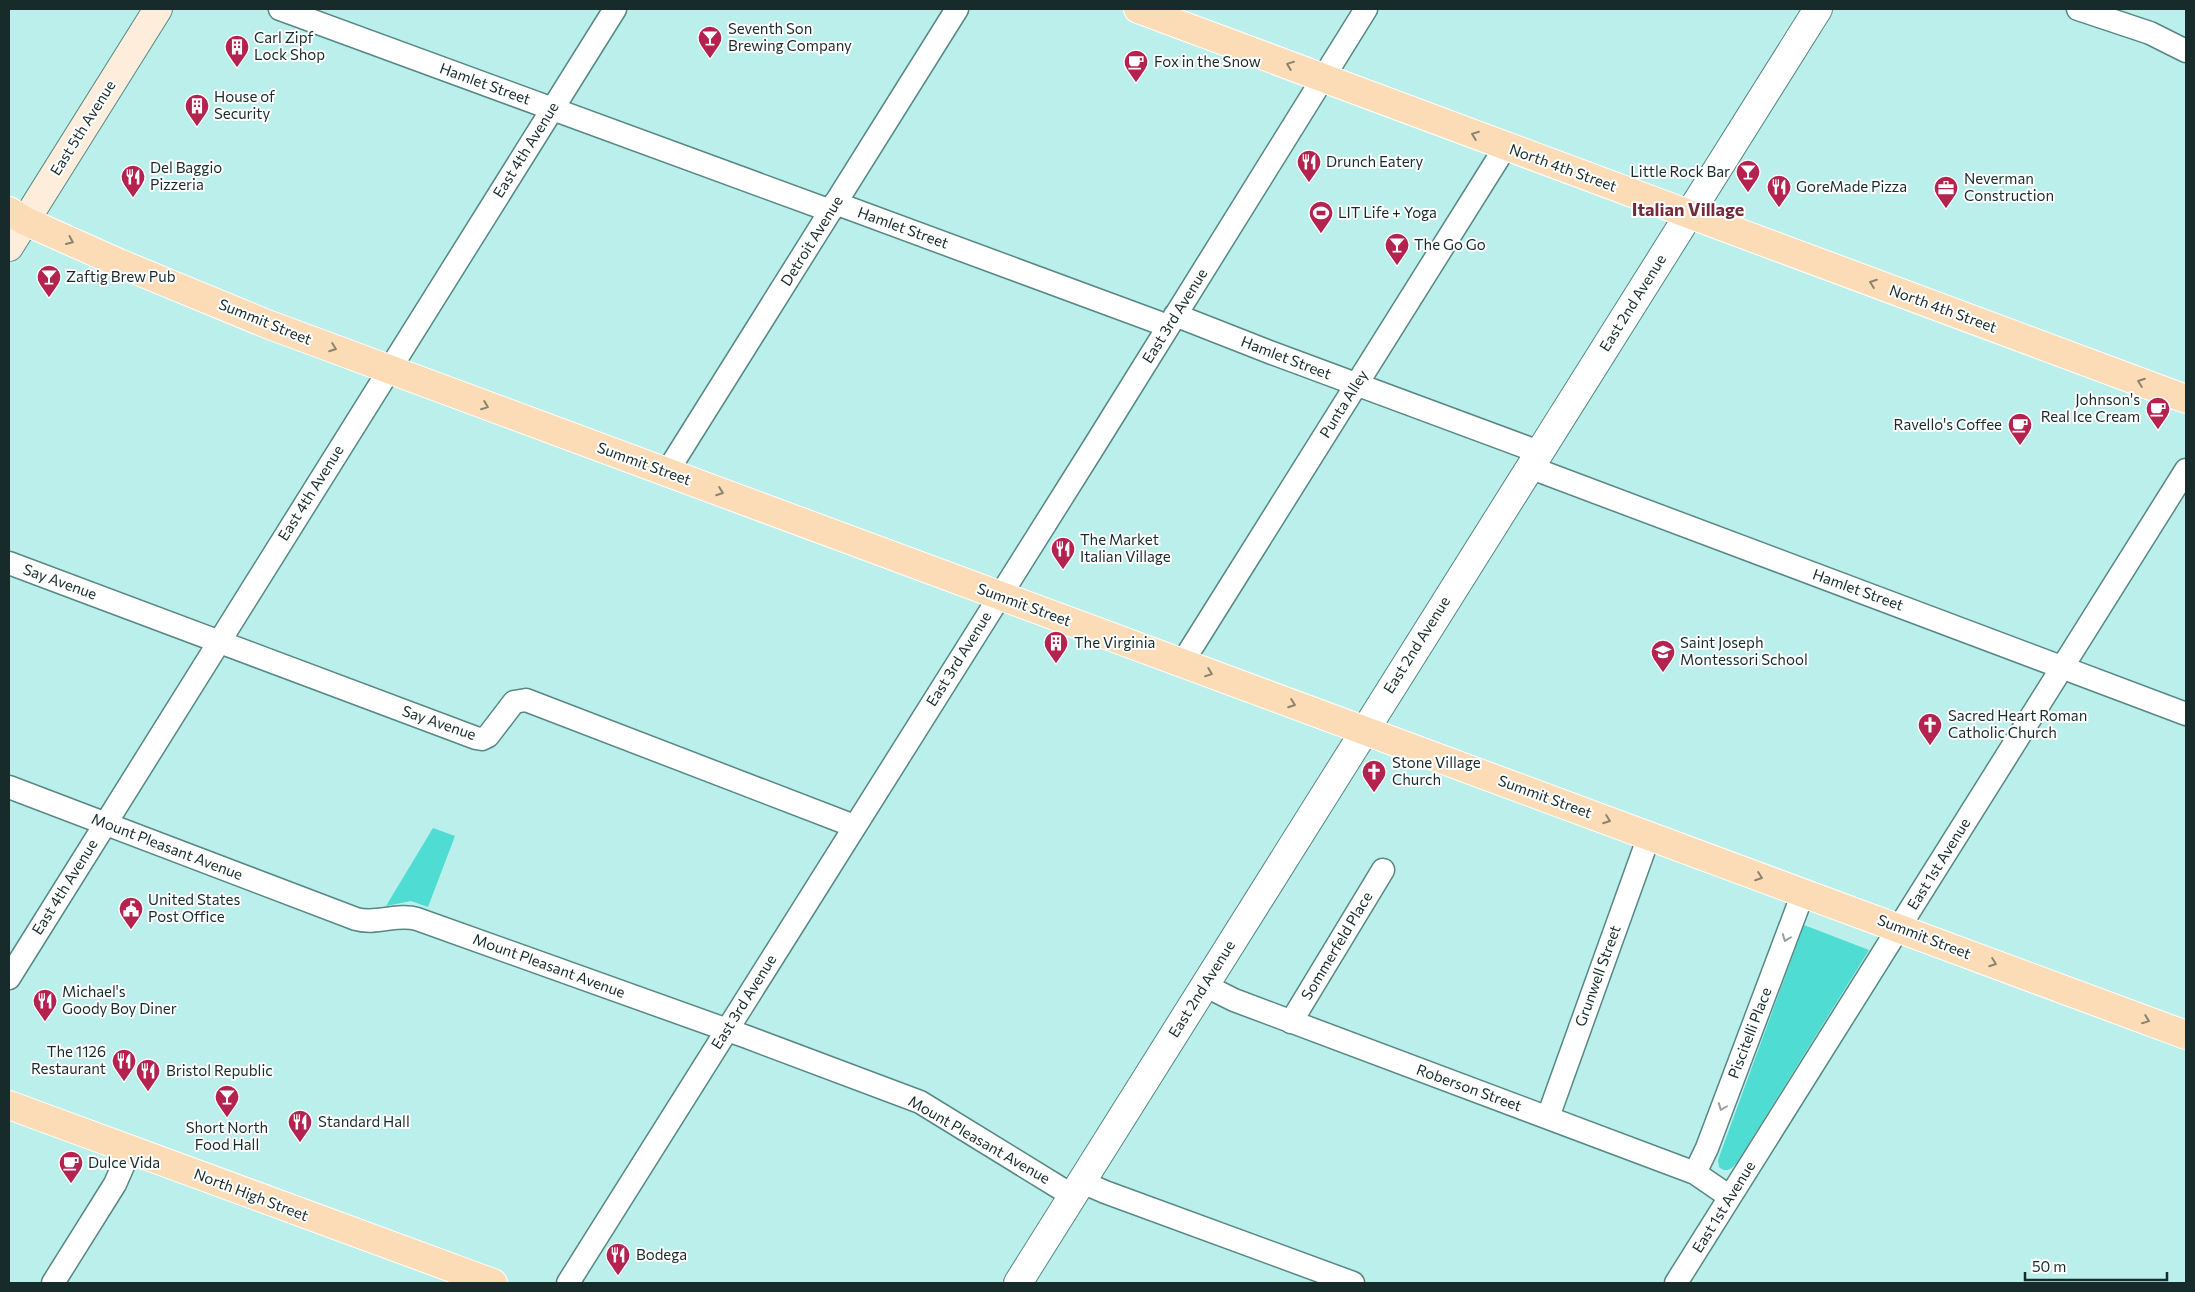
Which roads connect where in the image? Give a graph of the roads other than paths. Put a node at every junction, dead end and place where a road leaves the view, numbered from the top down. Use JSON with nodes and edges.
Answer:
{"nodes":[{"id":1,"x":158,"y":9,"type":"edge"},
{"id":2,"x":280,"y":9,"type":"edge"},
{"id":3,"x":615,"y":9,"type":"edge"},
{"id":4,"x":957,"y":9,"type":"edge"},
{"id":5,"x":1138,"y":9,"type":"edge"},
{"id":6,"x":1366,"y":9,"type":"edge"},
{"id":7,"x":1818,"y":9,"type":"edge"},
{"id":8,"x":2078,"y":9,"type":"edge"},
{"id":9,"x":2186,"y":51,"type":"edge"},
{"id":10,"x":1324,"y":78,"type":"junction"},
{"id":11,"x":552,"y":108,"type":"junction"},
{"id":12,"x":1506,"y":146,"type":"junction"},
{"id":13,"x":833,"y":207,"type":"junction"},
{"id":14,"x":1689,"y":214,"type":"junction"},
{"id":15,"x":17,"y":216,"type":"edge"},
{"id":16,"x":9,"y":247,"type":"edge"},
{"id":17,"x":1172,"y":320,"type":"junction"},
{"id":18,"x":389,"y":369,"type":"junction"},
{"id":19,"x":1356,"y":384,"type":"junction"},
{"id":20,"x":2186,"y":399,"type":"edge"},
{"id":21,"x":1534,"y":460,"type":"junction"},
{"id":22,"x":2186,"y":470,"type":"edge"},
{"id":23,"x":667,"y":472,"type":"junction"},
{"id":24,"x":9,"y":563,"type":"edge"},
{"id":25,"x":999,"y":596,"type":"junction"},
{"id":26,"x":219,"y":641,"type":"junction"},
{"id":27,"x":1182,"y":663,"type":"junction"},
{"id":28,"x":2063,"y":666,"type":"junction"},
{"id":29,"x":2186,"y":714,"type":"edge"},
{"id":30,"x":1364,"y":730,"type":"junction"},
{"id":31,"x":9,"y":787,"type":"edge"},
{"id":32,"x":105,"y":823,"type":"junction"},
{"id":33,"x":854,"y":826,"type":"junction"},
{"id":34,"x":1649,"y":836,"type":"junction"},
{"id":35,"x":1382,"y":870,"type":"dead end"},
{"id":36,"x":1803,"y":893,"type":"junction"},
{"id":37,"x":1898,"y":928,"type":"junction"},
{"id":38,"x":9,"y":978,"type":"edge"},
{"id":39,"x":1204,"y":985,"type":"junction"},
{"id":40,"x":1291,"y":1022,"type":"junction"},
{"id":41,"x":727,"y":1030,"type":"junction"},
{"id":42,"x":2186,"y":1035,"type":"edge"},
{"id":43,"x":9,"y":1105,"type":"edge"},
{"id":44,"x":1548,"y":1117,"type":"junction"},
{"id":45,"x":130,"y":1150,"type":"junction"},
{"id":46,"x":1695,"y":1173,"type":"junction"},
{"id":47,"x":1077,"y":1189,"type":"junction"},
{"id":48,"x":1730,"y":1197,"type":"junction"},
{"id":49,"x":53,"y":1283,"type":"edge"},
{"id":50,"x":493,"y":1283,"type":"edge"},
{"id":51,"x":568,"y":1283,"type":"edge"},
{"id":52,"x":1018,"y":1283,"type":"edge"},
{"id":53,"x":1353,"y":1283,"type":"edge"},
{"id":54,"x":1676,"y":1283,"type":"edge"}],
"edges":[{"from":1,"to":15,"type":"main road","name":"East 5th Avenue"},
{"from":2,"to":11,"type":"street","name":"Hamlet Street"},
{"from":3,"to":11,"type":"street","name":"East 4th Avenue"},
{"from":4,"to":13,"type":"street","name":"Detroit Avenue"},
{"from":10,"to":5,"type":"main road","name":"North 4th Street","one_way":true},
{"from":6,"to":10,"type":"street","name":"East 3rd Avenue"},
{"from":7,"to":14,"type":"street","name":"East 2nd Avenue"},
{"from":8,"to":9,"type":"street"},
{"from":12,"to":10,"type":"main road","name":"North 4th Street","one_way":true},
{"from":10,"to":17,"type":"street","name":"East 3rd Avenue"},
{"from":11,"to":13,"type":"street","name":"Hamlet Street"},
{"from":11,"to":18,"type":"street","name":"East 4th Avenue"},
{"from":12,"to":14,"type":"main road","name":"North 4th Street"},
{"from":12,"to":19,"type":"street","name":"Punta Alley"},
{"from":13,"to":17,"type":"street","name":"Hamlet Street"},
{"from":13,"to":23,"type":"street","name":"Detroit Avenue"},
{"from":20,"to":14,"type":"main road","name":"North 4th Street","one_way":true},
{"from":14,"to":21,"type":"street","name":"East 2nd Avenue"},
{"from":15,"to":16,"type":"main road","name":"East 5th Avenue"},
{"from":15,"to":18,"type":"main road","name":"Summit Street","one_way":true},
{"from":17,"to":19,"type":"street","name":"Hamlet Street"},
{"from":17,"to":25,"type":"street","name":"East 3rd Avenue"},
{"from":18,"to":23,"type":"main road","name":"Summit Street","one_way":true},
{"from":18,"to":26,"type":"street","name":"East 4th Avenue"},
{"from":19,"to":21,"type":"street","name":"Hamlet Street"},
{"from":19,"to":27,"type":"street","name":"Punta Alley"},
{"from":21,"to":28,"type":"street","name":"Hamlet Street"},
{"from":21,"to":30,"type":"street","name":"East 2nd Avenue"},
{"from":22,"to":28,"type":"street","name":"East 1st Avenue"},
{"from":23,"to":25,"type":"main road","name":"Summit Street","one_way":true},
{"from":24,"to":26,"type":"street","name":"Say Avenue"},
{"from":25,"to":27,"type":"main road","name":"Summit Street"},
{"from":25,"to":33,"type":"street","name":"East 3rd Avenue"},
{"from":26,"to":32,"type":"street","name":"East 4th Avenue"},
{"from":26,"to":33,"type":"street","name":"Say Avenue"},
{"from":27,"to":30,"type":"main road","name":"Summit Street","one_way":true},
{"from":28,"to":29,"type":"street","name":"Hamlet Street"},
{"from":28,"to":37,"type":"street","name":"East 1st Avenue"},
{"from":30,"to":34,"type":"main road","name":"Summit Street","one_way":true},
{"from":30,"to":39,"type":"street","name":"East 2nd Avenue"},
{"from":31,"to":32,"type":"street","name":"Mount Pleasant Avenue"},
{"from":32,"to":38,"type":"street","name":"East 4th Avenue"},
{"from":32,"to":41,"type":"street","name":"Mount Pleasant Avenue"},
{"from":33,"to":41,"type":"street","name":"East 3rd Avenue"},
{"from":34,"to":36,"type":"main road","name":"Summit Street","one_way":true},
{"from":34,"to":44,"type":"street","name":"Grunwell Street"},
{"from":35,"to":40,"type":"street","name":"Sommerfeld Place"},
{"from":36,"to":37,"type":"main road","name":"Summit Street"},
{"from":36,"to":46,"type":"street","name":"Piscitelli Place","one_way":true},
{"from":37,"to":42,"type":"main road","name":"Summit Street","one_way":true},
{"from":37,"to":48,"type":"street","name":"East 1st Avenue"},
{"from":39,"to":40,"type":"street","name":"Roberson Street"},
{"from":39,"to":47,"type":"street","name":"East 2nd Avenue"},
{"from":40,"to":44,"type":"street","name":"Roberson Street"},
{"from":41,"to":47,"type":"street","name":"Mount Pleasant Avenue"},
{"from":41,"to":51,"type":"street","name":"East 3rd Avenue"},
{"from":43,"to":45,"type":"main road","name":"North High Street"},
{"from":44,"to":46,"type":"street","name":"Roberson Street"},
{"from":45,"to":49,"type":"street"},
{"from":45,"to":50,"type":"main road","name":"North High Street"},
{"from":46,"to":48,"type":"street","name":"Roberson Street"},
{"from":47,"to":52,"type":"street","name":"East 2nd Avenue"},
{"from":47,"to":53,"type":"street","name":"Mount Pleasant Avenue"},
{"from":48,"to":54,"type":"street","name":"East 1st Avenue"}]}
